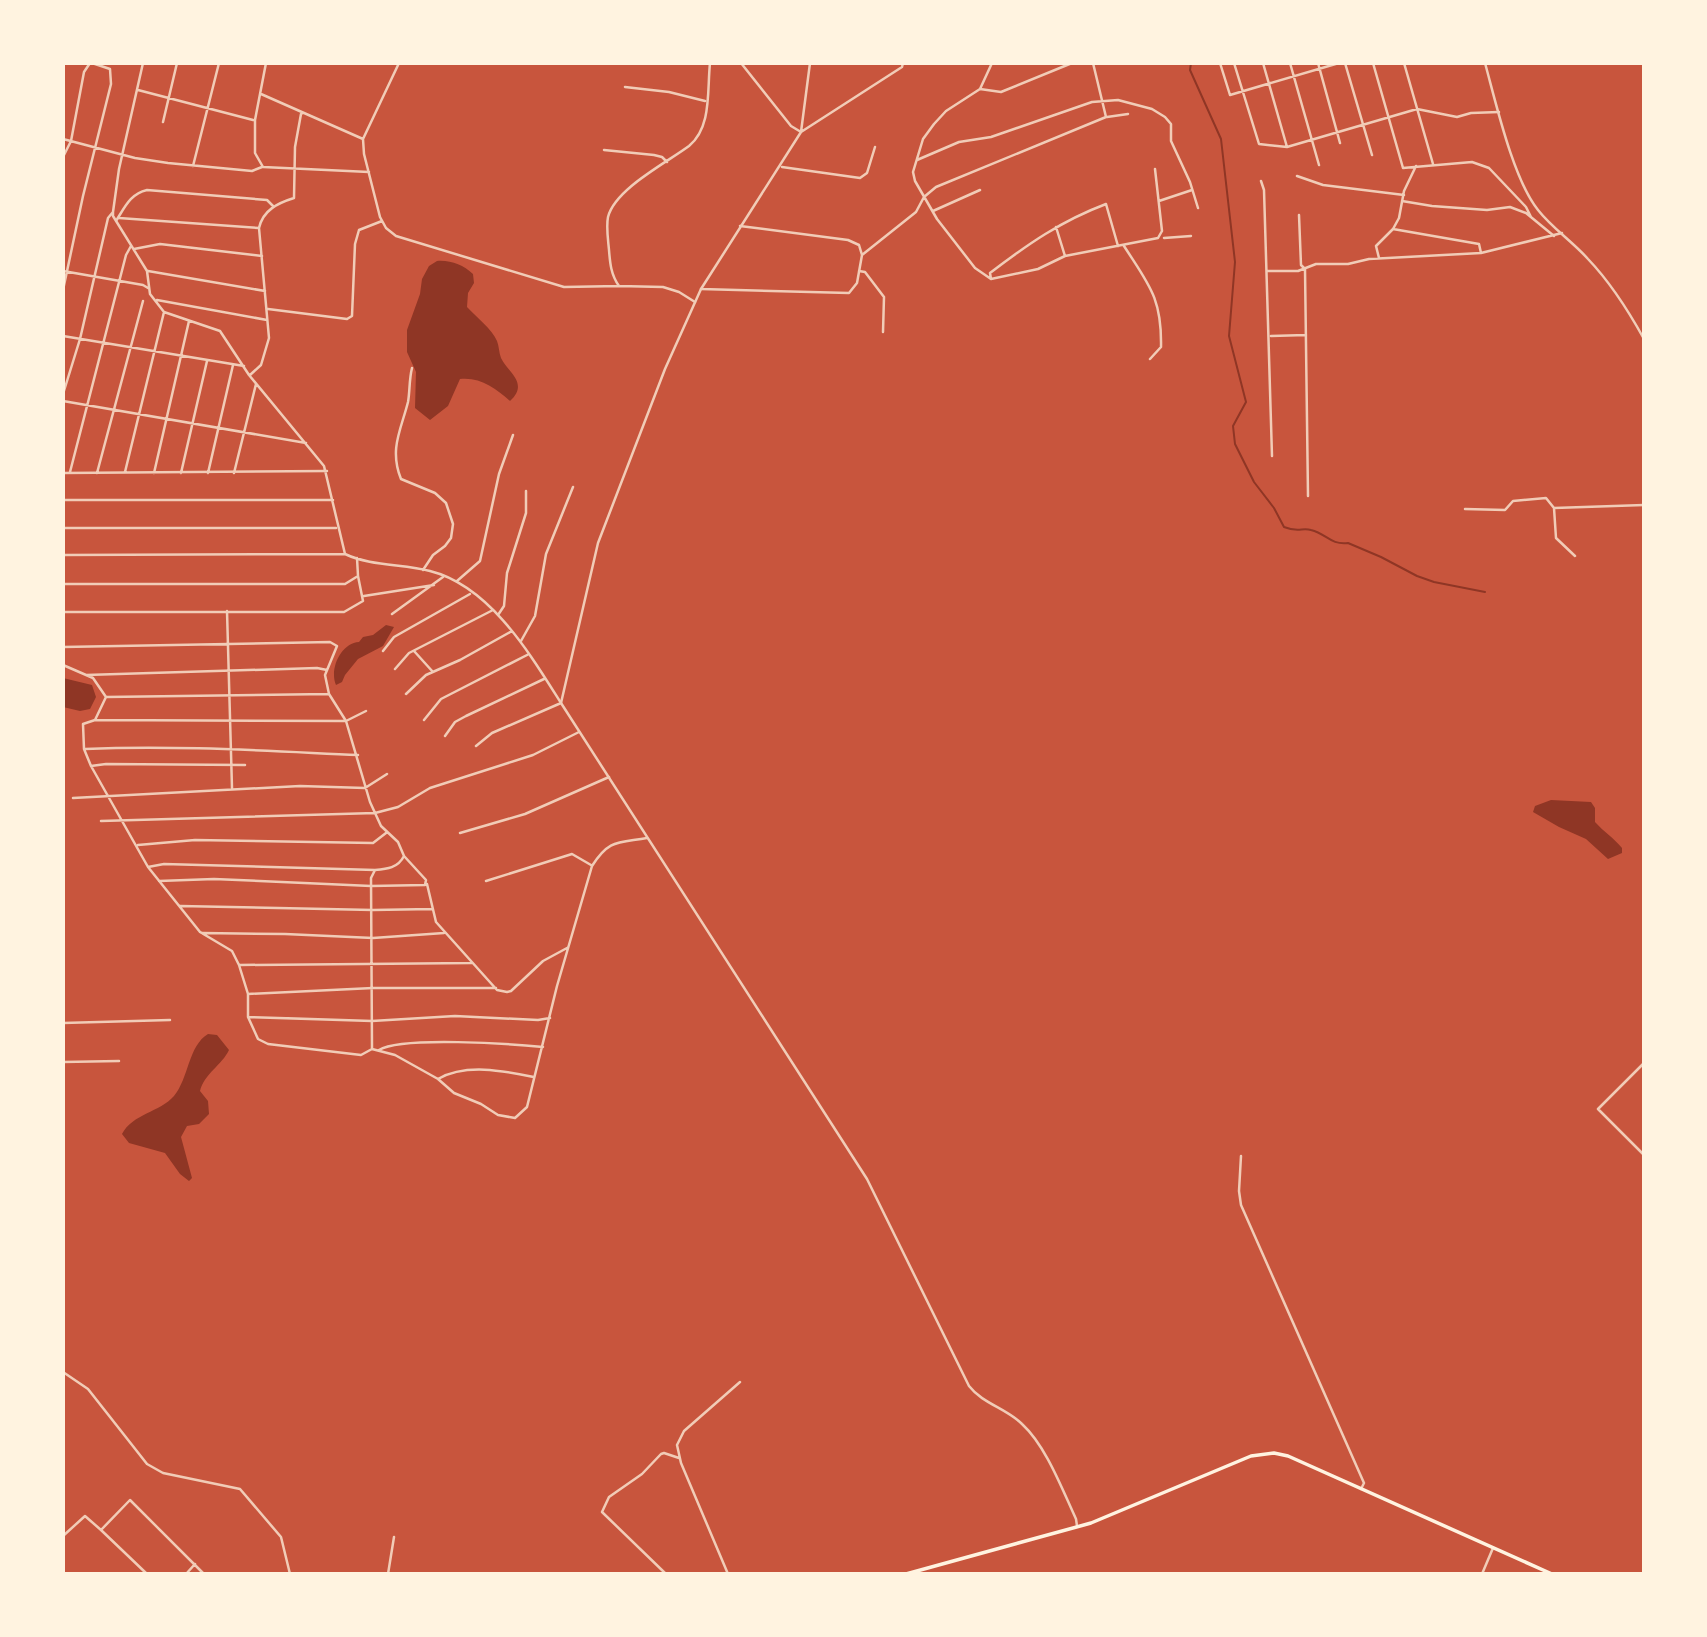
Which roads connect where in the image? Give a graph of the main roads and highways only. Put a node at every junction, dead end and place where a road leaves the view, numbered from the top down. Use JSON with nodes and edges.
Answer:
{"nodes":[{"id":1,"x":906,"y":1574,"type":"edge"},
{"id":2,"x":1552,"y":1574,"type":"edge"}],
"edges":[{"from":1,"to":2,"type":"main road"}]}
